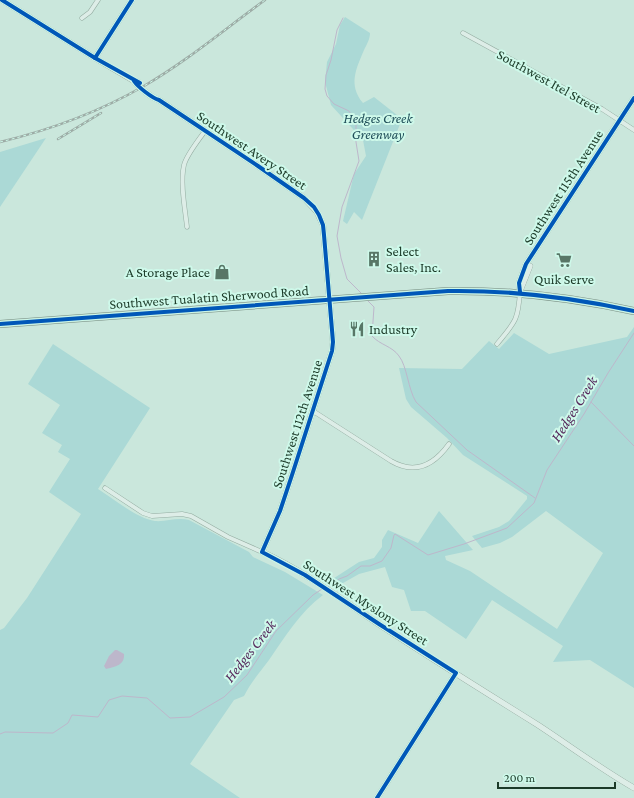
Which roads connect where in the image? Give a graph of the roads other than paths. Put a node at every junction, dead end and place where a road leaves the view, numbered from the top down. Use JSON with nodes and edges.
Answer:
{"nodes":[{"id":1,"x":2,"y":0,"type":"edge"},
{"id":2,"x":98,"y":0,"type":"edge"},
{"id":3,"x":132,"y":0,"type":"edge"},
{"id":4,"x":82,"y":18,"type":"dead end"},
{"id":5,"x":463,"y":33,"type":"dead end"},
{"id":6,"x":95,"y":58,"type":"junction"},
{"id":7,"x":634,"y":98,"type":"edge"},
{"id":8,"x":619,"y":120,"type":"junction"},
{"id":9,"x":634,"y":130,"type":"edge"},
{"id":10,"x":205,"y":132,"type":"junction"},
{"id":11,"x":187,"y":227,"type":"dead end"},
{"id":12,"x":520,"y":292,"type":"junction"},
{"id":13,"x":329,"y":299,"type":"junction"},
{"id":14,"x":634,"y":311,"type":"edge"},
{"id":15,"x":0,"y":324,"type":"edge"},
{"id":16,"x":497,"y":344,"type":"dead end"},
{"id":17,"x":313,"y":412,"type":"junction"},
{"id":18,"x":449,"y":444,"type":"dead end"},
{"id":19,"x":105,"y":488,"type":"dead end"},
{"id":20,"x":262,"y":552,"type":"junction"},
{"id":21,"x":456,"y":673,"type":"junction"},
{"id":22,"x":634,"y":788,"type":"edge"},
{"id":23,"x":377,"y":798,"type":"edge"}],
"edges":[{"from":1,"to":6,"type":"street","name":"Southwest Avery Street"},
{"from":2,"to":4,"type":"street"},
{"from":3,"to":6,"type":"street"},
{"from":5,"to":8,"type":"street","name":"Southwest Itel Street"},
{"from":6,"to":10,"type":"street","name":"Southwest Avery Street"},
{"from":7,"to":8,"type":"street","name":"Southwest 115th Avenue"},
{"from":8,"to":9,"type":"street","name":"Southwest Itel Street"},
{"from":8,"to":12,"type":"street","name":"Southwest 115th Avenue"},
{"from":10,"to":11,"type":"street"},
{"from":10,"to":13,"type":"street","name":"Southwest Avery Street"},
{"from":12,"to":13,"type":"highway","name":"Southwest Tualatin Sherwood Road"},
{"from":12,"to":14,"type":"highway","name":"Southwest Tualatin Sherwood Road"},
{"from":12,"to":16,"type":"street","name":"Southwest 115th Avenue"},
{"from":13,"to":15,"type":"highway","name":"Southwest Tualatin Sherwood Road"},
{"from":13,"to":17,"type":"street","name":"Southwest 112th Avenue"},
{"from":17,"to":18,"type":"street"},
{"from":17,"to":20,"type":"street","name":"Southwest 112th Avenue"},
{"from":19,"to":20,"type":"street","name":"Southwest Myslony Street"},
{"from":20,"to":21,"type":"street","name":"Southwest Myslony Street"},
{"from":21,"to":22,"type":"street","name":"Southwest Myslony Street"},
{"from":21,"to":23,"type":"street"}]}
